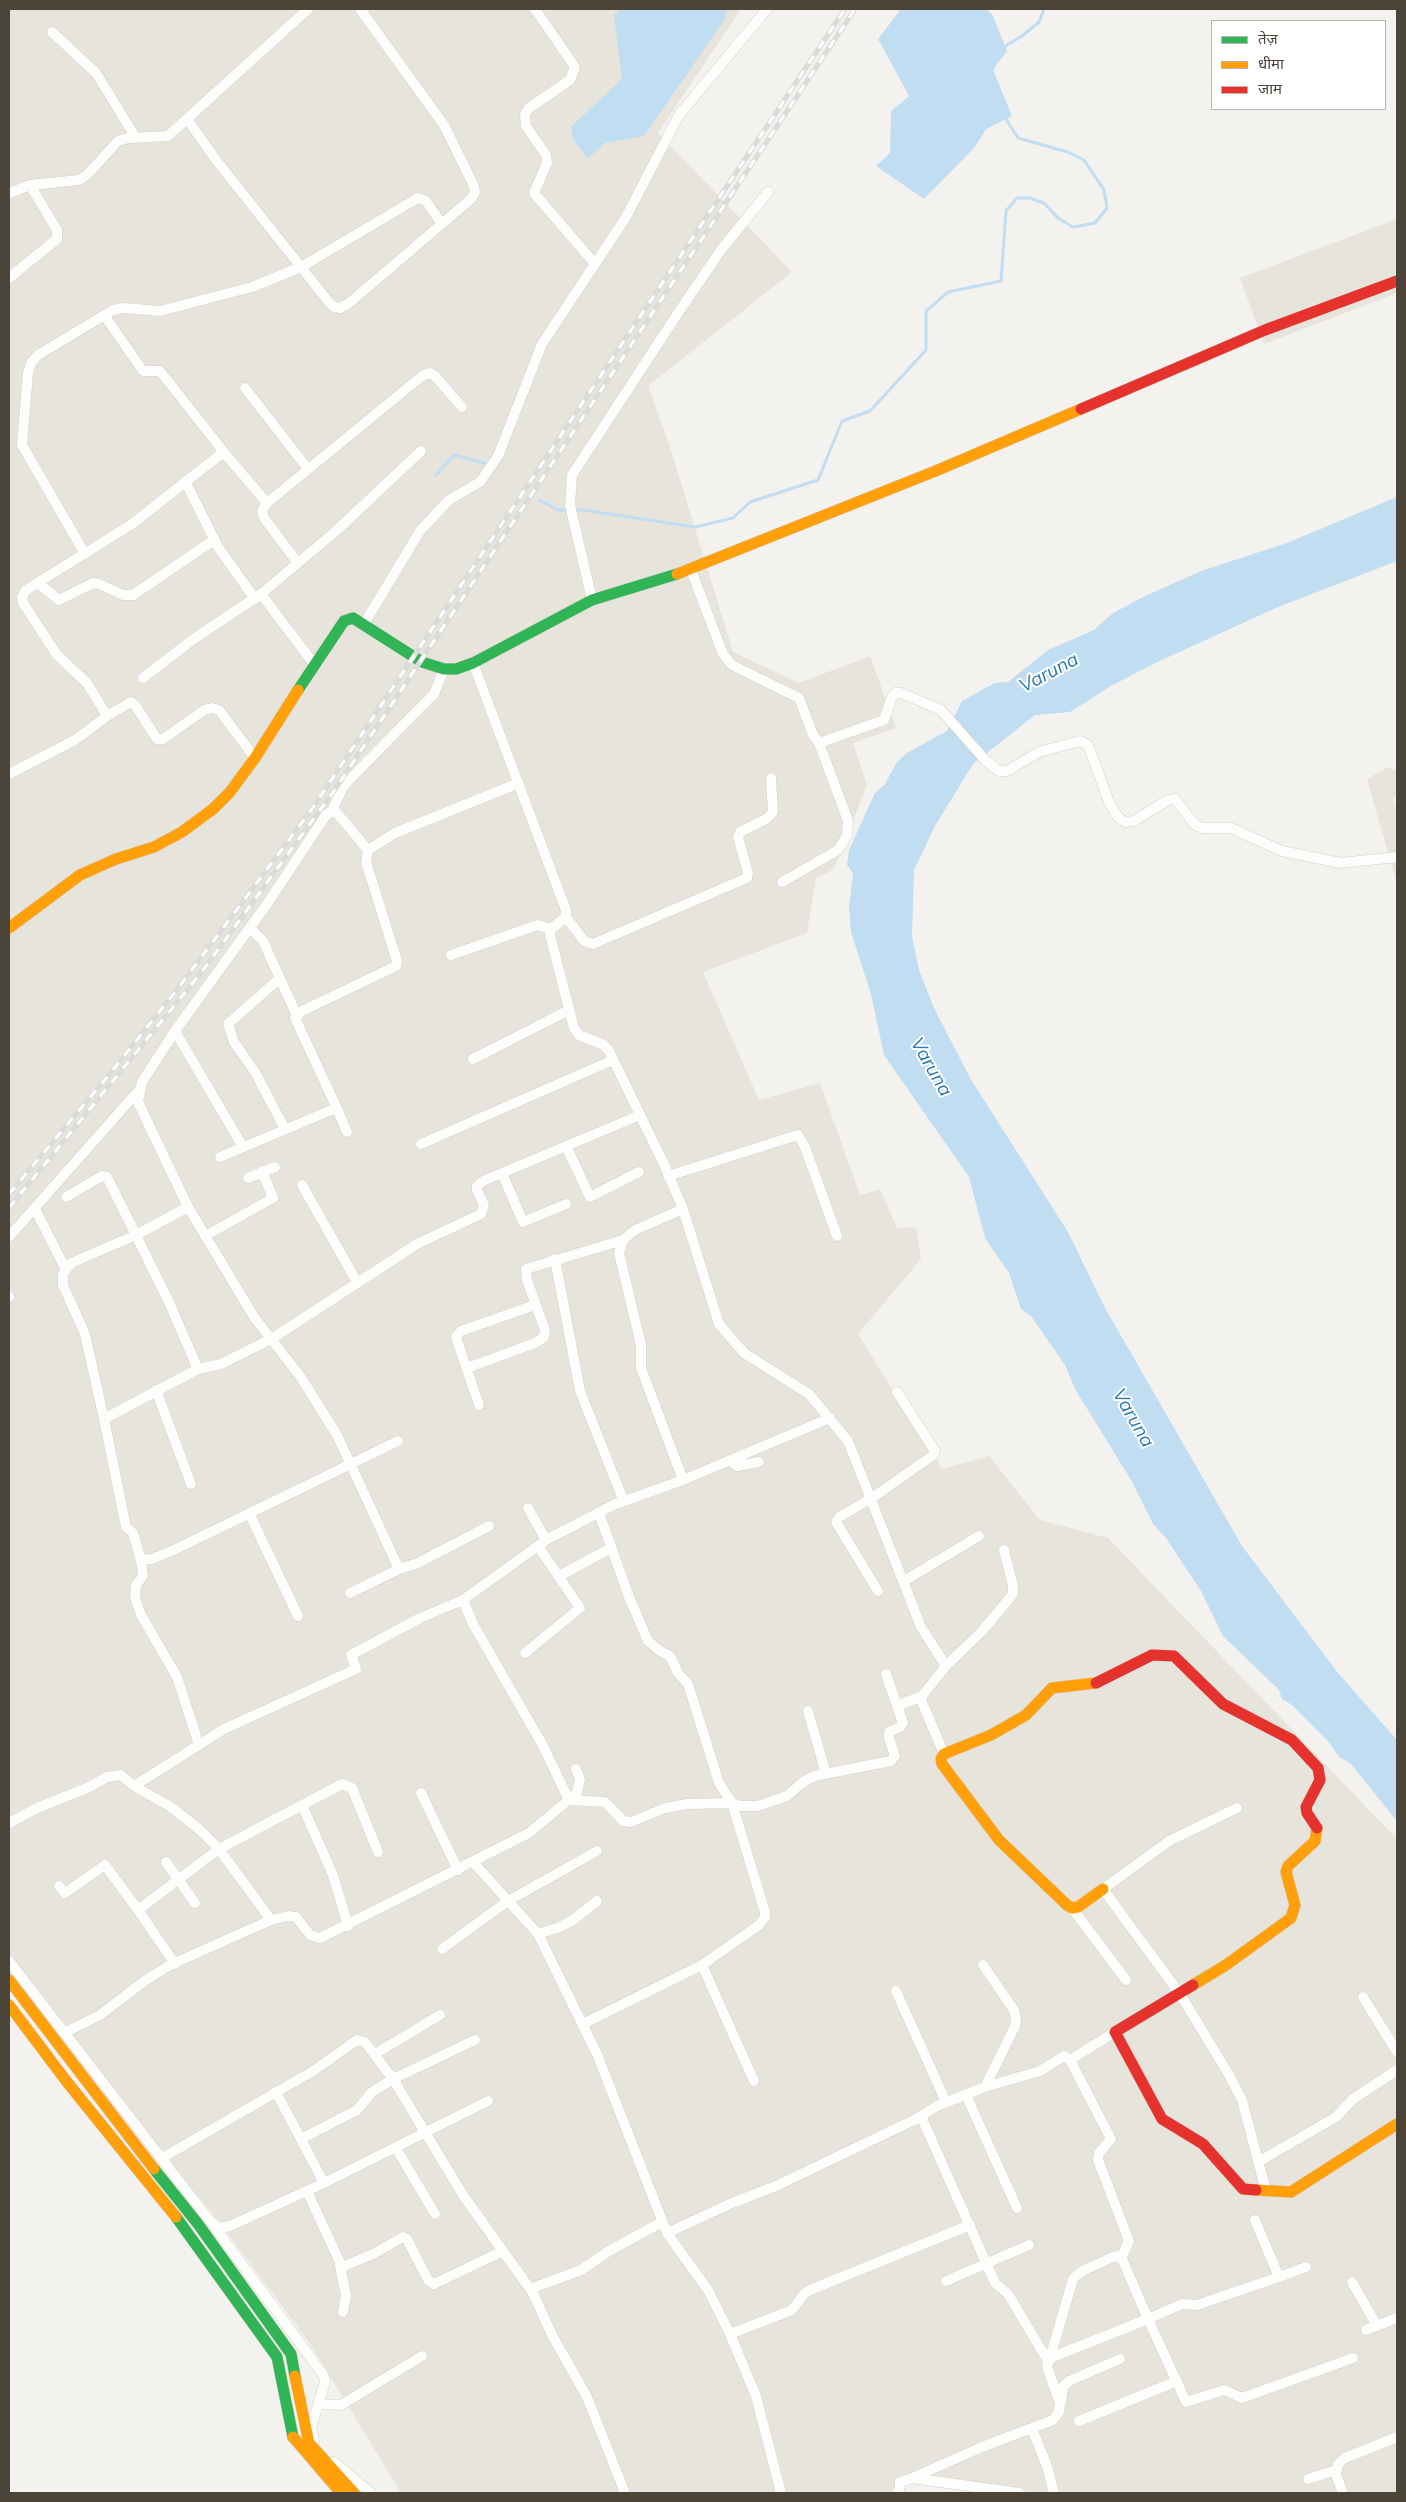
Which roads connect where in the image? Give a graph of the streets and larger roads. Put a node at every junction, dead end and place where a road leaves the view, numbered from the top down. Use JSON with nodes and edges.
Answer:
{"nodes":[{"id":1,"x":308,"y":9,"type":"edge"},
{"id":2,"x":360,"y":9,"type":"edge"},
{"id":3,"x":535,"y":9,"type":"edge"},
{"id":4,"x":767,"y":9,"type":"edge"},
{"id":5,"x":52,"y":32,"type":"dead end"},
{"id":6,"x":188,"y":120,"type":"junction"},
{"id":7,"x":136,"y":138,"type":"junction"},
{"id":8,"x":30,"y":185,"type":"junction"},
{"id":9,"x":768,"y":192,"type":"dead end"},
{"id":10,"x":9,"y":193,"type":"edge"},
{"id":11,"x":442,"y":224,"type":"junction"},
{"id":12,"x":595,"y":264,"type":"junction"},
{"id":13,"x":301,"y":267,"type":"junction"},
{"id":14,"x":9,"y":278,"type":"edge"},
{"id":15,"x":1397,"y":281,"type":"edge"},
{"id":16,"x":104,"y":315,"type":"junction"},
{"id":17,"x":244,"y":388,"type":"dead end"},
{"id":18,"x":462,"y":407,"type":"dead end"},
{"id":19,"x":421,"y":451,"type":"dead end"},
{"id":20,"x":227,"y":456,"type":"junction"},
{"id":21,"x":308,"y":469,"type":"junction"},
{"id":22,"x":185,"y":481,"type":"junction"},
{"id":23,"x":267,"y":503,"type":"junction"},
{"id":24,"x":214,"y":540,"type":"junction"},
{"id":25,"x":85,"y":554,"type":"junction"},
{"id":26,"x":298,"y":563,"type":"junction"},
{"id":27,"x":691,"y":570,"type":"junction"},
{"id":28,"x":38,"y":583,"type":"junction"},
{"id":29,"x":258,"y":596,"type":"junction"},
{"id":30,"x":592,"y":600,"type":"junction"},
{"id":31,"x":364,"y":624,"type":"junction"},
{"id":32,"x":473,"y":663,"type":"junction"},
{"id":33,"x":314,"y":664,"type":"junction"},
{"id":34,"x":444,"y":670,"type":"junction"},
{"id":35,"x":143,"y":678,"type":"dead end"},
{"id":36,"x":107,"y":716,"type":"junction"},
{"id":37,"x":819,"y":743,"type":"junction"},
{"id":38,"x":255,"y":758,"type":"junction"},
{"id":39,"x":9,"y":774,"type":"edge"},
{"id":40,"x":770,"y":778,"type":"dead end"},
{"id":41,"x":518,"y":783,"type":"junction"},
{"id":42,"x":332,"y":811,"type":"junction"},
{"id":43,"x":368,"y":850,"type":"junction"},
{"id":44,"x":1397,"y":857,"type":"edge"},
{"id":45,"x":782,"y":882,"type":"dead end"},
{"id":46,"x":566,"y":917,"type":"junction"},
{"id":47,"x":9,"y":928,"type":"edge"},
{"id":48,"x":250,"y":928,"type":"junction"},
{"id":49,"x":551,"y":929,"type":"junction"},
{"id":50,"x":450,"y":955,"type":"dead end"},
{"id":51,"x":280,"y":978,"type":"junction"},
{"id":52,"x":569,"y":1010,"type":"junction"},
{"id":53,"x":297,"y":1016,"type":"junction"},
{"id":54,"x":176,"y":1031,"type":"junction"},
{"id":55,"x":473,"y":1059,"type":"dead end"},
{"id":56,"x":613,"y":1060,"type":"junction"},
{"id":57,"x":139,"y":1090,"type":"junction"},
{"id":58,"x":335,"y":1104,"type":"junction"},
{"id":59,"x":640,"y":1115,"type":"junction"},
{"id":60,"x":285,"y":1129,"type":"junction"},
{"id":61,"x":347,"y":1132,"type":"dead end"},
{"id":62,"x":422,"y":1144,"type":"dead end"},
{"id":63,"x":566,"y":1146,"type":"junction"},
{"id":64,"x":243,"y":1147,"type":"junction"},
{"id":65,"x":220,"y":1157,"type":"dead end"},
{"id":66,"x":275,"y":1167,"type":"dead end"},
{"id":67,"x":262,"y":1172,"type":"junction"},
{"id":68,"x":639,"y":1172,"type":"dead end"},
{"id":69,"x":502,"y":1173,"type":"junction"},
{"id":70,"x":668,"y":1176,"type":"junction"},
{"id":71,"x":248,"y":1178,"type":"dead end"},
{"id":72,"x":302,"y":1185,"type":"dead end"},
{"id":73,"x":66,"y":1197,"type":"dead end"},
{"id":74,"x":566,"y":1204,"type":"dead end"},
{"id":75,"x":188,"y":1207,"type":"junction"},
{"id":76,"x":35,"y":1209,"type":"junction"},
{"id":77,"x":683,"y":1209,"type":"junction"},
{"id":78,"x":136,"y":1235,"type":"junction"},
{"id":79,"x":205,"y":1236,"type":"junction"},
{"id":80,"x":837,"y":1236,"type":"dead end"},
{"id":81,"x":9,"y":1237,"type":"edge"},
{"id":82,"x":623,"y":1240,"type":"junction"},
{"id":83,"x":555,"y":1259,"type":"junction"},
{"id":84,"x":65,"y":1268,"type":"junction"},
{"id":85,"x":357,"y":1282,"type":"junction"},
{"id":86,"x":536,"y":1304,"type":"junction"},
{"id":87,"x":273,"y":1338,"type":"junction"},
{"id":88,"x":467,"y":1368,"type":"junction"},
{"id":89,"x":198,"y":1369,"type":"junction"},
{"id":90,"x":156,"y":1390,"type":"junction"},
{"id":91,"x":897,"y":1392,"type":"dead end"},
{"id":92,"x":479,"y":1405,"type":"dead end"},
{"id":93,"x":830,"y":1418,"type":"junction"},
{"id":94,"x":104,"y":1419,"type":"junction"},
{"id":95,"x":398,"y":1441,"type":"dead end"},
{"id":96,"x":730,"y":1460,"type":"junction"},
{"id":97,"x":759,"y":1462,"type":"dead end"},
{"id":98,"x":350,"y":1464,"type":"junction"},
{"id":99,"x":683,"y":1480,"type":"junction"},
{"id":100,"x":191,"y":1484,"type":"dead end"},
{"id":101,"x":872,"y":1498,"type":"junction"},
{"id":102,"x":619,"y":1503,"type":"junction"},
{"id":103,"x":528,"y":1508,"type":"dead end"},
{"id":104,"x":249,"y":1513,"type":"junction"},
{"id":105,"x":599,"y":1513,"type":"junction"},
{"id":106,"x":489,"y":1526,"type":"dead end"},
{"id":107,"x":979,"y":1536,"type":"dead end"},
{"id":108,"x":542,"y":1543,"type":"junction"},
{"id":109,"x":611,"y":1548,"type":"junction"},
{"id":110,"x":1004,"y":1550,"type":"dead end"},
{"id":111,"x":141,"y":1560,"type":"junction"},
{"id":112,"x":399,"y":1569,"type":"junction"},
{"id":113,"x":559,"y":1576,"type":"junction"},
{"id":114,"x":904,"y":1581,"type":"junction"},
{"id":115,"x":878,"y":1591,"type":"dead end"},
{"id":116,"x":350,"y":1593,"type":"dead end"},
{"id":117,"x":463,"y":1600,"type":"junction"},
{"id":118,"x":298,"y":1616,"type":"dead end"},
{"id":119,"x":525,"y":1653,"type":"dead end"},
{"id":120,"x":946,"y":1666,"type":"junction"},
{"id":121,"x":886,"y":1674,"type":"dead end"},
{"id":122,"x":922,"y":1696,"type":"junction"},
{"id":123,"x":897,"y":1706,"type":"junction"},
{"id":124,"x":808,"y":1711,"type":"dead end"},
{"id":125,"x":199,"y":1745,"type":"junction"},
{"id":126,"x":944,"y":1754,"type":"junction"},
{"id":127,"x":576,"y":1769,"type":"dead end"},
{"id":128,"x":826,"y":1774,"type":"junction"},
{"id":129,"x":134,"y":1786,"type":"junction"},
{"id":130,"x":421,"y":1793,"type":"dead end"},
{"id":131,"x":569,"y":1800,"type":"junction"},
{"id":132,"x":732,"y":1803,"type":"junction"},
{"id":133,"x":302,"y":1805,"type":"junction"},
{"id":134,"x":1237,"y":1808,"type":"dead end"},
{"id":135,"x":9,"y":1823,"type":"edge"},
{"id":136,"x":219,"y":1848,"type":"junction"},
{"id":137,"x":596,"y":1851,"type":"dead end"},
{"id":138,"x":378,"y":1852,"type":"dead end"},
{"id":139,"x":166,"y":1862,"type":"dead end"},
{"id":140,"x":473,"y":1862,"type":"junction"},
{"id":141,"x":458,"y":1870,"type":"junction"},
{"id":142,"x":177,"y":1878,"type":"junction"},
{"id":143,"x":59,"y":1886,"type":"dead end"},
{"id":144,"x":1103,"y":1889,"type":"junction"},
{"id":145,"x":508,"y":1901,"type":"junction"},
{"id":146,"x":597,"y":1901,"type":"dead end"},
{"id":147,"x":195,"y":1903,"type":"dead end"},
{"id":148,"x":1072,"y":1908,"type":"junction"},
{"id":149,"x":138,"y":1910,"type":"junction"},
{"id":150,"x":272,"y":1920,"type":"junction"},
{"id":151,"x":348,"y":1926,"type":"junction"},
{"id":152,"x":538,"y":1934,"type":"junction"},
{"id":153,"x":442,"y":1949,"type":"dead end"},
{"id":154,"x":9,"y":1961,"type":"edge"},
{"id":155,"x":175,"y":1964,"type":"junction"},
{"id":156,"x":702,"y":1965,"type":"junction"},
{"id":157,"x":983,"y":1966,"type":"dead end"},
{"id":158,"x":9,"y":1980,"type":"edge"},
{"id":159,"x":1126,"y":1980,"type":"dead end"},
{"id":160,"x":896,"y":1991,"type":"dead end"},
{"id":161,"x":1180,"y":1994,"type":"junction"},
{"id":162,"x":1363,"y":1997,"type":"dead end"},
{"id":163,"x":9,"y":2005,"type":"edge"},
{"id":164,"x":440,"y":2015,"type":"dead end"},
{"id":165,"x":583,"y":2024,"type":"junction"},
{"id":166,"x":1115,"y":2032,"type":"junction"},
{"id":167,"x":64,"y":2033,"type":"junction"},
{"id":168,"x":475,"y":2040,"type":"dead end"},
{"id":169,"x":1397,"y":2052,"type":"edge"},
{"id":170,"x":375,"y":2054,"type":"junction"},
{"id":171,"x":1070,"y":2060,"type":"junction"},
{"id":172,"x":1397,"y":2070,"type":"edge"},
{"id":173,"x":393,"y":2079,"type":"junction"},
{"id":174,"x":754,"y":2081,"type":"dead end"},
{"id":175,"x":985,"y":2087,"type":"junction"},
{"id":176,"x":276,"y":2092,"type":"junction"},
{"id":177,"x":966,"y":2095,"type":"junction"},
{"id":178,"x":488,"y":2102,"type":"dead end"},
{"id":179,"x":946,"y":2102,"type":"junction"},
{"id":180,"x":921,"y":2116,"type":"junction"},
{"id":181,"x":1397,"y":2124,"type":"edge"},
{"id":182,"x":425,"y":2132,"type":"junction"},
{"id":183,"x":301,"y":2139,"type":"junction"},
{"id":184,"x":396,"y":2148,"type":"junction"},
{"id":185,"x":162,"y":2158,"type":"junction"},
{"id":186,"x":1258,"y":2162,"type":"junction"},
{"id":187,"x":324,"y":2183,"type":"junction"},
{"id":188,"x":307,"y":2190,"type":"junction"},
{"id":189,"x":1266,"y":2191,"type":"junction"},
{"id":190,"x":1017,"y":2208,"type":"dead end"},
{"id":191,"x":434,"y":2214,"type":"dead end"},
{"id":192,"x":1255,"y":2220,"type":"dead end"},
{"id":193,"x":662,"y":2222,"type":"junction"},
{"id":194,"x":970,"y":2225,"type":"junction"},
{"id":195,"x":214,"y":2226,"type":"junction"},
{"id":196,"x":667,"y":2233,"type":"junction"},
{"id":197,"x":1029,"y":2245,"type":"dead end"},
{"id":198,"x":503,"y":2251,"type":"junction"},
{"id":199,"x":1120,"y":2258,"type":"junction"},
{"id":200,"x":986,"y":2264,"type":"junction"},
{"id":201,"x":340,"y":2266,"type":"junction"},
{"id":202,"x":1306,"y":2267,"type":"dead end"},
{"id":203,"x":1279,"y":2277,"type":"junction"},
{"id":204,"x":946,"y":2281,"type":"dead end"},
{"id":205,"x":1352,"y":2282,"type":"dead end"},
{"id":206,"x":530,"y":2289,"type":"junction"},
{"id":207,"x":343,"y":2312,"type":"dead end"},
{"id":208,"x":1148,"y":2318,"type":"junction"},
{"id":209,"x":1397,"y":2318,"type":"edge"},
{"id":210,"x":1376,"y":2324,"type":"junction"},
{"id":211,"x":1366,"y":2330,"type":"dead end"},
{"id":212,"x":730,"y":2334,"type":"junction"},
{"id":213,"x":422,"y":2356,"type":"dead end"},
{"id":214,"x":1353,"y":2358,"type":"dead end"},
{"id":215,"x":1120,"y":2359,"type":"dead end"},
{"id":216,"x":1049,"y":2360,"type":"junction"},
{"id":217,"x":1177,"y":2381,"type":"junction"},
{"id":218,"x":298,"y":2384,"type":"junction"},
{"id":219,"x":283,"y":2385,"type":"junction"},
{"id":220,"x":1060,"y":2403,"type":"junction"},
{"id":221,"x":319,"y":2404,"type":"junction"},
{"id":222,"x":1079,"y":2421,"type":"dead end"},
{"id":223,"x":1032,"y":2429,"type":"junction"},
{"id":224,"x":1397,"y":2438,"type":"edge"},
{"id":225,"x":1336,"y":2470,"type":"junction"},
{"id":226,"x":912,"y":2478,"type":"junction"},
{"id":227,"x":1308,"y":2479,"type":"dead end"},
{"id":228,"x":340,"y":2493,"type":"edge"},
{"id":229,"x":354,"y":2493,"type":"edge"},
{"id":230,"x":371,"y":2493,"type":"edge"},
{"id":231,"x":625,"y":2493,"type":"edge"},
{"id":232,"x":781,"y":2493,"type":"edge"},
{"id":233,"x":899,"y":2493,"type":"edge"},
{"id":234,"x":1019,"y":2493,"type":"edge"},
{"id":235,"x":1054,"y":2493,"type":"edge"},
{"id":236,"x":1344,"y":2493,"type":"edge"}],
"edges":[{"from":1,"to":6,"type":"street"},
{"from":2,"to":11,"type":"street"},
{"from":3,"to":12,"type":"street"},
{"from":4,"to":12,"type":"street"},
{"from":5,"to":7,"type":"street"},
{"from":6,"to":7,"type":"street"},
{"from":6,"to":13,"type":"street"},
{"from":7,"to":8,"type":"street"},
{"from":8,"to":10,"type":"street"},
{"from":8,"to":14,"type":"street"},
{"from":9,"to":30,"type":"street"},
{"from":11,"to":13,"type":"street"},
{"from":11,"to":13,"type":"street"},
{"from":12,"to":31,"type":"street"},
{"from":13,"to":16,"type":"street"},
{"from":15,"to":27,"type":"street"},
{"from":16,"to":20,"type":"street"},
{"from":16,"to":25,"type":"street"},
{"from":17,"to":21,"type":"street"},
{"from":18,"to":21,"type":"street"},
{"from":19,"to":26,"type":"street"},
{"from":20,"to":22,"type":"street"},
{"from":20,"to":23,"type":"street"},
{"from":21,"to":23,"type":"street"},
{"from":22,"to":24,"type":"street"},
{"from":22,"to":25,"type":"street"},
{"from":23,"to":26,"type":"street"},
{"from":24,"to":28,"type":"street"},
{"from":24,"to":29,"type":"street"},
{"from":25,"to":28,"type":"street"},
{"from":26,"to":29,"type":"street"},
{"from":27,"to":30,"type":"street"},
{"from":27,"to":37,"type":"street"},
{"from":28,"to":36,"type":"street"},
{"from":29,"to":33,"type":"street"},
{"from":29,"to":35,"type":"street"},
{"from":30,"to":32,"type":"street"},
{"from":31,"to":33,"type":"street"},
{"from":31,"to":34,"type":"street"},
{"from":32,"to":34,"type":"street"},
{"from":32,"to":41,"type":"street"},
{"from":33,"to":38,"type":"street"},
{"from":34,"to":42,"type":"street"},
{"from":36,"to":38,"type":"street"},
{"from":36,"to":39,"type":"street"},
{"from":37,"to":44,"type":"street"},
{"from":37,"to":45,"type":"street"},
{"from":38,"to":47,"type":"street"},
{"from":40,"to":46,"type":"street"},
{"from":41,"to":43,"type":"street"},
{"from":41,"to":46,"type":"street"},
{"from":42,"to":43,"type":"street"},
{"from":42,"to":48,"type":"street"},
{"from":43,"to":53,"type":"street"},
{"from":46,"to":49,"type":"street"},
{"from":48,"to":51,"type":"street"},
{"from":48,"to":54,"type":"street"},
{"from":49,"to":50,"type":"street"},
{"from":49,"to":52,"type":"street"},
{"from":51,"to":53,"type":"street"},
{"from":51,"to":60,"type":"street"},
{"from":52,"to":55,"type":"street"},
{"from":52,"to":56,"type":"street"},
{"from":53,"to":58,"type":"street"},
{"from":54,"to":57,"type":"street"},
{"from":54,"to":64,"type":"street"},
{"from":56,"to":59,"type":"street"},
{"from":56,"to":62,"type":"street"},
{"from":57,"to":75,"type":"street"},
{"from":57,"to":76,"type":"street"},
{"from":58,"to":60,"type":"street"},
{"from":58,"to":61,"type":"street"},
{"from":59,"to":63,"type":"street"},
{"from":59,"to":70,"type":"street"},
{"from":60,"to":64,"type":"street"},
{"from":63,"to":68,"type":"street"},
{"from":63,"to":69,"type":"street"},
{"from":64,"to":65,"type":"street"},
{"from":66,"to":67,"type":"street"},
{"from":67,"to":71,"type":"street"},
{"from":67,"to":79,"type":"street"},
{"from":69,"to":74,"type":"street"},
{"from":69,"to":85,"type":"street"},
{"from":70,"to":77,"type":"street"},
{"from":70,"to":80,"type":"street"},
{"from":72,"to":85,"type":"street"},
{"from":73,"to":78,"type":"street"},
{"from":75,"to":78,"type":"street"},
{"from":75,"to":79,"type":"street"},
{"from":76,"to":81,"type":"street"},
{"from":76,"to":84,"type":"street"},
{"from":77,"to":82,"type":"street"},
{"from":77,"to":93,"type":"street"},
{"from":78,"to":84,"type":"street"},
{"from":78,"to":89,"type":"street"},
{"from":79,"to":87,"type":"street"},
{"from":82,"to":83,"type":"street"},
{"from":82,"to":99,"type":"street"},
{"from":83,"to":86,"type":"street"},
{"from":83,"to":102,"type":"street"},
{"from":84,"to":94,"type":"street"},
{"from":85,"to":87,"type":"street"},
{"from":86,"to":88,"type":"street"},
{"from":86,"to":88,"type":"street"},
{"from":87,"to":89,"type":"street"},
{"from":87,"to":98,"type":"street"},
{"from":88,"to":92,"type":"street"},
{"from":89,"to":90,"type":"street"},
{"from":90,"to":94,"type":"street"},
{"from":90,"to":100,"type":"street"},
{"from":91,"to":101,"type":"street"},
{"from":93,"to":96,"type":"street"},
{"from":93,"to":101,"type":"street"},
{"from":94,"to":111,"type":"street"},
{"from":95,"to":98,"type":"street"},
{"from":96,"to":97,"type":"street"},
{"from":96,"to":99,"type":"street"},
{"from":98,"to":104,"type":"street"},
{"from":98,"to":112,"type":"street"},
{"from":99,"to":102,"type":"street"},
{"from":101,"to":114,"type":"street"},
{"from":101,"to":115,"type":"street"},
{"from":102,"to":105,"type":"street"},
{"from":103,"to":108,"type":"street"},
{"from":104,"to":111,"type":"street"},
{"from":104,"to":118,"type":"street"},
{"from":105,"to":108,"type":"street"},
{"from":105,"to":109,"type":"street"},
{"from":106,"to":112,"type":"street"},
{"from":107,"to":114,"type":"street"},
{"from":108,"to":113,"type":"street"},
{"from":108,"to":117,"type":"street"},
{"from":109,"to":113,"type":"street"},
{"from":109,"to":132,"type":"street"},
{"from":110,"to":120,"type":"street"},
{"from":111,"to":125,"type":"street"},
{"from":112,"to":116,"type":"street"},
{"from":113,"to":119,"type":"street"},
{"from":114,"to":120,"type":"street"},
{"from":117,"to":125,"type":"street"},
{"from":117,"to":131,"type":"street"},
{"from":120,"to":122,"type":"street"},
{"from":121,"to":123,"type":"street"},
{"from":122,"to":123,"type":"street"},
{"from":122,"to":126,"type":"street"},
{"from":123,"to":128,"type":"street"},
{"from":124,"to":128,"type":"street"},
{"from":125,"to":129,"type":"street"},
{"from":126,"to":148,"type":"street"},
{"from":126,"to":161,"type":"street"},
{"from":127,"to":131,"type":"street"},
{"from":128,"to":132,"type":"street"},
{"from":129,"to":135,"type":"street"},
{"from":129,"to":136,"type":"street"},
{"from":130,"to":141,"type":"street"},
{"from":131,"to":132,"type":"street"},
{"from":131,"to":140,"type":"street"},
{"from":132,"to":156,"type":"street"},
{"from":133,"to":136,"type":"street"},
{"from":133,"to":138,"type":"street"},
{"from":133,"to":151,"type":"street"},
{"from":134,"to":144,"type":"street"},
{"from":136,"to":142,"type":"street"},
{"from":136,"to":150,"type":"street"},
{"from":137,"to":145,"type":"street"},
{"from":139,"to":142,"type":"street"},
{"from":140,"to":141,"type":"street"},
{"from":140,"to":145,"type":"street"},
{"from":141,"to":151,"type":"street"},
{"from":142,"to":147,"type":"street"},
{"from":142,"to":149,"type":"street"},
{"from":143,"to":149,"type":"street"},
{"from":144,"to":148,"type":"street"},
{"from":144,"to":161,"type":"street"},
{"from":145,"to":152,"type":"street"},
{"from":145,"to":153,"type":"street"},
{"from":146,"to":152,"type":"street"},
{"from":148,"to":159,"type":"street"},
{"from":149,"to":155,"type":"street"},
{"from":150,"to":151,"type":"street"},
{"from":150,"to":155,"type":"street"},
{"from":152,"to":165,"type":"street"},
{"from":154,"to":167,"type":"street"},
{"from":155,"to":167,"type":"street"},
{"from":156,"to":165,"type":"street"},
{"from":156,"to":174,"type":"street"},
{"from":157,"to":175,"type":"street"},
{"from":158,"to":218,"type":"street"},
{"from":160,"to":179,"type":"street"},
{"from":161,"to":166,"type":"street"},
{"from":161,"to":186,"type":"street"},
{"from":162,"to":169,"type":"street"},
{"from":163,"to":219,"type":"street"},
{"from":164,"to":170,"type":"street"},
{"from":165,"to":193,"type":"street"},
{"from":166,"to":171,"type":"street"},
{"from":166,"to":189,"type":"street"},
{"from":167,"to":185,"type":"street"},
{"from":168,"to":173,"type":"street"},
{"from":170,"to":173,"type":"street"},
{"from":170,"to":176,"type":"street"},
{"from":171,"to":175,"type":"street"},
{"from":171,"to":199,"type":"street"},
{"from":172,"to":186,"type":"street"},
{"from":173,"to":182,"type":"street"},
{"from":173,"to":183,"type":"street"},
{"from":175,"to":177,"type":"street"},
{"from":176,"to":183,"type":"street"},
{"from":176,"to":185,"type":"street"},
{"from":177,"to":179,"type":"street"},
{"from":177,"to":190,"type":"street"},
{"from":178,"to":182,"type":"street"},
{"from":179,"to":180,"type":"street"},
{"from":180,"to":194,"type":"street"},
{"from":180,"to":196,"type":"street"},
{"from":181,"to":189,"type":"street"},
{"from":182,"to":184,"type":"street"},
{"from":182,"to":198,"type":"street"},
{"from":183,"to":187,"type":"street"},
{"from":184,"to":187,"type":"street"},
{"from":184,"to":191,"type":"street"},
{"from":185,"to":195,"type":"street"},
{"from":186,"to":189,"type":"street"},
{"from":187,"to":188,"type":"street"},
{"from":188,"to":195,"type":"street"},
{"from":188,"to":201,"type":"street"},
{"from":192,"to":203,"type":"street"},
{"from":193,"to":196,"type":"street"},
{"from":193,"to":206,"type":"street"},
{"from":194,"to":200,"type":"street"},
{"from":194,"to":212,"type":"street"},
{"from":195,"to":221,"type":"street"},
{"from":196,"to":212,"type":"street"},
{"from":197,"to":200,"type":"street"},
{"from":198,"to":201,"type":"street"},
{"from":198,"to":206,"type":"street"},
{"from":199,"to":208,"type":"street"},
{"from":199,"to":216,"type":"street"},
{"from":200,"to":204,"type":"street"},
{"from":200,"to":216,"type":"street"},
{"from":201,"to":207,"type":"street"},
{"from":202,"to":203,"type":"street"},
{"from":203,"to":208,"type":"street"},
{"from":205,"to":210,"type":"street"},
{"from":206,"to":231,"type":"street"},
{"from":208,"to":216,"type":"street"},
{"from":208,"to":217,"type":"street"},
{"from":209,"to":210,"type":"street"},
{"from":210,"to":211,"type":"street"},
{"from":212,"to":232,"type":"street"},
{"from":213,"to":221,"type":"street"},
{"from":214,"to":217,"type":"street"},
{"from":215,"to":220,"type":"street"},
{"from":216,"to":220,"type":"street"},
{"from":217,"to":222,"type":"street"},
{"from":218,"to":219,"type":"street"},
{"from":218,"to":229,"type":"street"},
{"from":219,"to":228,"type":"street"},
{"from":220,"to":223,"type":"street"},
{"from":221,"to":230,"type":"street"},
{"from":223,"to":226,"type":"street"},
{"from":223,"to":235,"type":"street"},
{"from":224,"to":225,"type":"street"},
{"from":225,"to":227,"type":"street"},
{"from":225,"to":236,"type":"street"},
{"from":226,"to":233,"type":"street"},
{"from":226,"to":234,"type":"street"}]}
